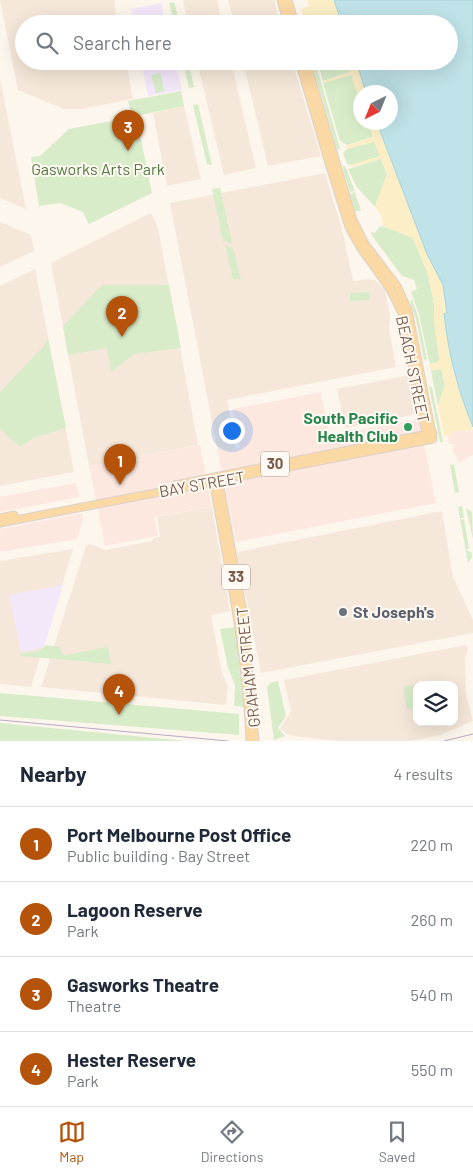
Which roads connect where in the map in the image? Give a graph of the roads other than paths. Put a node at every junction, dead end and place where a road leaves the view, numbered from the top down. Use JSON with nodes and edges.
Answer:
{"nodes":[{"id":1,"x":281,"y":0,"type":"edge"},
{"id":2,"x":288,"y":0,"type":"edge"},
{"id":3,"x":285,"y":15,"type":"edge"},
{"id":4,"x":292,"y":15,"type":"edge"},
{"id":5,"x":302,"y":70,"type":"edge"},
{"id":6,"x":309,"y":70,"type":"edge"},
{"id":7,"x":430,"y":437,"type":"junction"},
{"id":8,"x":213,"y":479,"type":"junction"},
{"id":9,"x":67,"y":507,"type":"junction"},
{"id":10,"x":0,"y":518,"type":"edge"},
{"id":11,"x":0,"y":523,"type":"edge"},
{"id":12,"x":247,"y":675,"type":"junction"},
{"id":13,"x":250,"y":741,"type":"edge"},
{"id":14,"x":255,"y":741,"type":"edge"}],
"edges":[{"from":1,"to":3,"type":"main road"},
{"from":2,"to":4,"type":"main road"},
{"from":5,"to":7,"type":"main road","name":"BEACH STREET"},
{"from":6,"to":7,"type":"main road","name":"BEACH STREET"},
{"from":7,"to":8,"type":"main road","name":"BAY STREET","number":"30"},
{"from":8,"to":9,"type":"main road","name":"BAY STREET","number":"30"},
{"from":8,"to":12,"type":"main road","name":"GRAHAM STREET","number":"33"},
{"from":9,"to":10,"type":"main road","name":"BAY STREET","number":"30"},
{"from":9,"to":11,"type":"main road","name":"BAY STREET","number":"30"},
{"from":12,"to":13,"type":"main road","name":"GRAHAM STREET","number":"33"},
{"from":12,"to":14,"type":"main road","name":"GRAHAM STREET","number":"33"}]}
